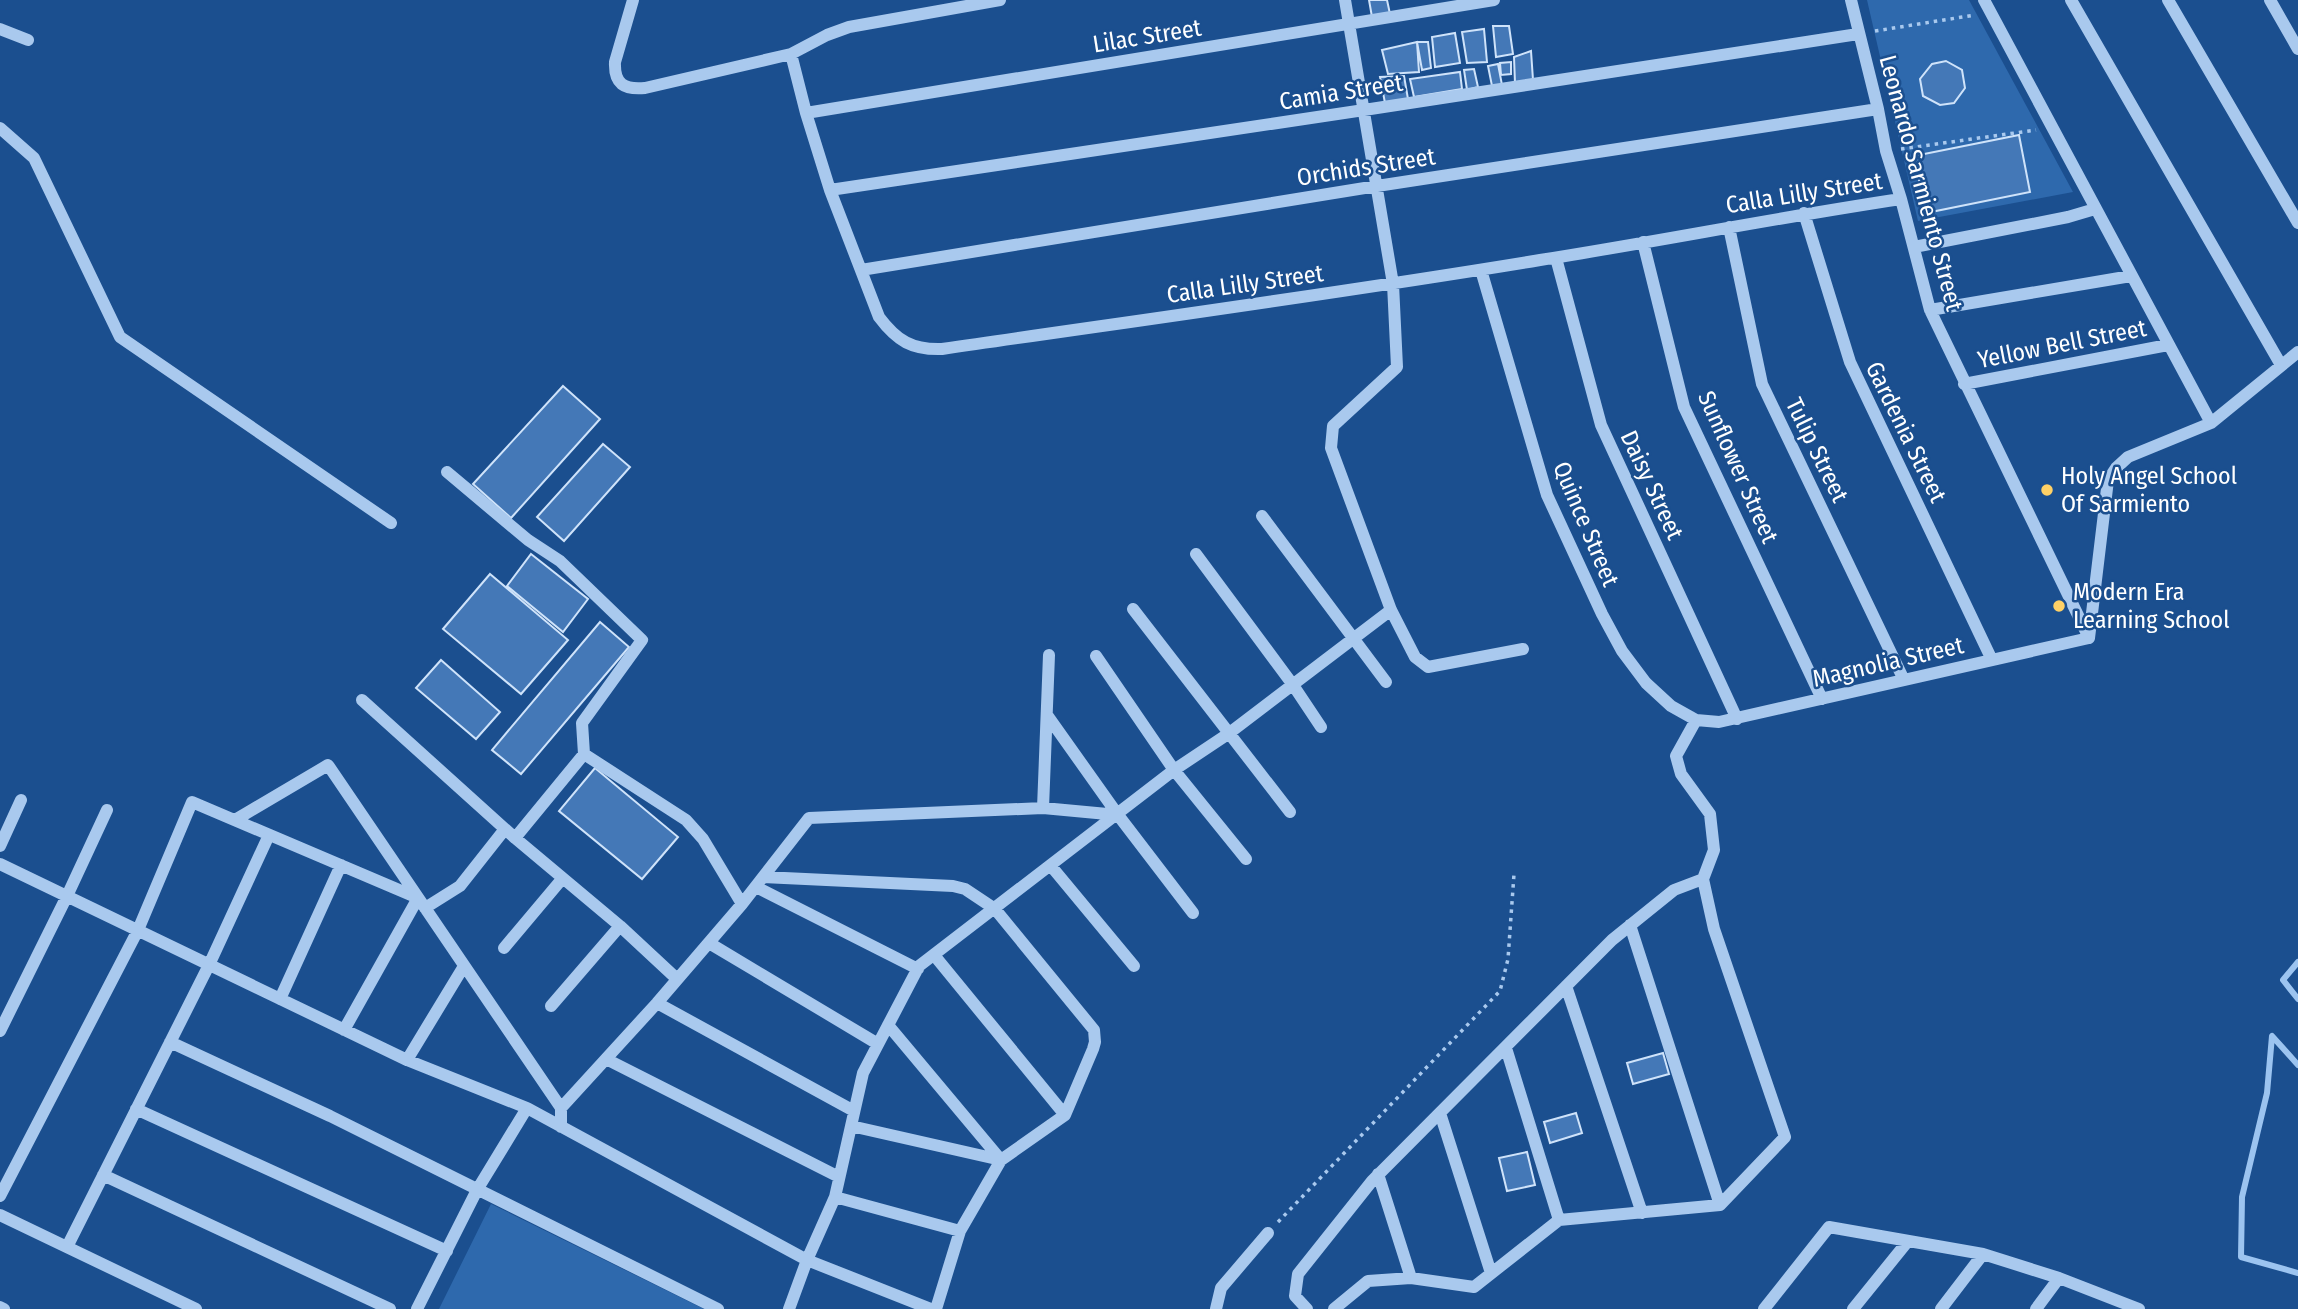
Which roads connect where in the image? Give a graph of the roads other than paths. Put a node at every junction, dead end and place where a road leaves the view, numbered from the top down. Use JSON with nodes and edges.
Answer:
{"nodes":[{"id":1,"x":633,"y":0,"type":"edge"},
{"id":2,"x":1000,"y":0,"type":"edge"},
{"id":3,"x":1345,"y":0,"type":"edge"},
{"id":4,"x":1494,"y":0,"type":"edge"},
{"id":5,"x":1851,"y":0,"type":"edge"},
{"id":6,"x":1984,"y":0,"type":"edge"},
{"id":7,"x":2070,"y":0,"type":"edge"},
{"id":8,"x":2168,"y":0,"type":"edge"},
{"id":9,"x":2270,"y":0,"type":"edge"},
{"id":10,"x":1349,"y":24,"type":"junction"},
{"id":11,"x":0,"y":29,"type":"edge"},
{"id":12,"x":1858,"y":34,"type":"junction"},
{"id":13,"x":28,"y":40,"type":"dead end"},
{"id":14,"x":2298,"y":49,"type":"edge"},
{"id":15,"x":791,"y":54,"type":"junction"},
{"id":16,"x":1878,"y":108,"type":"junction"},
{"id":17,"x":1364,"y":110,"type":"junction"},
{"id":18,"x":806,"y":113,"type":"junction"},
{"id":19,"x":0,"y":128,"type":"edge"},
{"id":20,"x":1377,"y":186,"type":"junction"},
{"id":21,"x":830,"y":190,"type":"junction"},
{"id":22,"x":1901,"y":199,"type":"junction"},
{"id":23,"x":2095,"y":209,"type":"junction"},
{"id":24,"x":1804,"y":213,"type":"junction"},
{"id":25,"x":2298,"y":223,"type":"edge"},
{"id":26,"x":1729,"y":227,"type":"junction"},
{"id":27,"x":1643,"y":242,"type":"junction"},
{"id":28,"x":1914,"y":247,"type":"junction"},
{"id":29,"x":1556,"y":258,"type":"junction"},
{"id":30,"x":861,"y":270,"type":"junction"},
{"id":31,"x":1481,"y":270,"type":"junction"},
{"id":32,"x":2131,"y":276,"type":"junction"},
{"id":33,"x":1393,"y":284,"type":"junction"},
{"id":34,"x":1930,"y":310,"type":"junction"},
{"id":35,"x":2168,"y":345,"type":"junction"},
{"id":36,"x":2298,"y":352,"type":"edge"},
{"id":37,"x":2281,"y":365,"type":"junction"},
{"id":38,"x":1964,"y":384,"type":"junction"},
{"id":39,"x":2211,"y":423,"type":"junction"},
{"id":40,"x":447,"y":472,"type":"dead end"},
{"id":41,"x":1262,"y":516,"type":"dead end"},
{"id":42,"x":391,"y":523,"type":"dead end"},
{"id":43,"x":1196,"y":554,"type":"dead end"},
{"id":44,"x":1133,"y":609,"type":"dead end"},
{"id":45,"x":1391,"y":610,"type":"junction"},
{"id":46,"x":2089,"y":638,"type":"junction"},
{"id":47,"x":1353,"y":639,"type":"junction"},
{"id":48,"x":1523,"y":649,"type":"dead end"},
{"id":49,"x":1049,"y":655,"type":"dead end"},
{"id":50,"x":1096,"y":656,"type":"dead end"},
{"id":51,"x":1992,"y":660,"type":"junction"},
{"id":52,"x":1904,"y":680,"type":"junction"},
{"id":53,"x":1386,"y":682,"type":"dead end"},
{"id":54,"x":1293,"y":685,"type":"junction"},
{"id":55,"x":1822,"y":699,"type":"junction"},
{"id":56,"x":362,"y":700,"type":"dead end"},
{"id":57,"x":1047,"y":715,"type":"junction"},
{"id":58,"x":1737,"y":719,"type":"junction"},
{"id":59,"x":1696,"y":720,"type":"junction"},
{"id":60,"x":1321,"y":727,"type":"dead end"},
{"id":61,"x":1228,"y":734,"type":"junction"},
{"id":62,"x":584,"y":754,"type":"junction"},
{"id":63,"x":1174,"y":770,"type":"junction"},
{"id":64,"x":21,"y":800,"type":"dead end"},
{"id":65,"x":1043,"y":808,"type":"junction"},
{"id":66,"x":107,"y":810,"type":"dead end"},
{"id":67,"x":1290,"y":812,"type":"dead end"},
{"id":68,"x":1118,"y":815,"type":"junction"},
{"id":69,"x":235,"y":820,"type":"junction"},
{"id":70,"x":505,"y":829,"type":"junction"},
{"id":71,"x":269,"y":835,"type":"junction"},
{"id":72,"x":515,"y":838,"type":"junction"},
{"id":73,"x":0,"y":846,"type":"edge"},
{"id":74,"x":1246,"y":859,"type":"dead end"},
{"id":75,"x":0,"y":864,"type":"edge"},
{"id":76,"x":341,"y":865,"type":"junction"},
{"id":77,"x":1051,"y":866,"type":"junction"},
{"id":78,"x":562,"y":879,"type":"junction"},
{"id":79,"x":1703,"y":879,"type":"junction"},
{"id":80,"x":759,"y":882,"type":"junction"},
{"id":81,"x":67,"y":896,"type":"junction"},
{"id":82,"x":422,"y":903,"type":"junction"},
{"id":83,"x":742,"y":904,"type":"junction"},
{"id":84,"x":995,"y":909,"type":"junction"},
{"id":85,"x":1193,"y":913,"type":"dead end"},
{"id":86,"x":1630,"y":925,"type":"junction"},
{"id":87,"x":620,"y":926,"type":"junction"},
{"id":88,"x":138,"y":930,"type":"junction"},
{"id":89,"x":709,"y":943,"type":"junction"},
{"id":90,"x":504,"y":948,"type":"dead end"},
{"id":91,"x":934,"y":955,"type":"junction"},
{"id":92,"x":209,"y":964,"type":"junction"},
{"id":93,"x":464,"y":966,"type":"junction"},
{"id":94,"x":1134,"y":966,"type":"dead end"},
{"id":95,"x":918,"y":968,"type":"junction"},
{"id":96,"x":677,"y":979,"type":"junction"},
{"id":97,"x":1566,"y":986,"type":"junction"},
{"id":98,"x":281,"y":999,"type":"junction"},
{"id":99,"x":657,"y":1003,"type":"junction"},
{"id":100,"x":551,"y":1006,"type":"dead end"},
{"id":101,"x":888,"y":1025,"type":"junction"},
{"id":102,"x":344,"y":1030,"type":"junction"},
{"id":103,"x":0,"y":1031,"type":"edge"},
{"id":104,"x":170,"y":1042,"type":"junction"},
{"id":105,"x":878,"y":1044,"type":"junction"},
{"id":106,"x":1506,"y":1048,"type":"junction"},
{"id":107,"x":606,"y":1059,"type":"junction"},
{"id":108,"x":407,"y":1060,"type":"junction"},
{"id":109,"x":527,"y":1108,"type":"junction"},
{"id":110,"x":561,"y":1108,"type":"junction"},
{"id":111,"x":136,"y":1109,"type":"junction"},
{"id":112,"x":855,"y":1111,"type":"junction"},
{"id":113,"x":1440,"y":1113,"type":"junction"},
{"id":114,"x":1065,"y":1115,"type":"junction"},
{"id":115,"x":851,"y":1126,"type":"junction"},
{"id":116,"x":561,"y":1127,"type":"junction"},
{"id":117,"x":1000,"y":1160,"type":"junction"},
{"id":118,"x":1378,"y":1174,"type":"junction"},
{"id":119,"x":103,"y":1175,"type":"junction"},
{"id":120,"x":839,"y":1177,"type":"junction"},
{"id":121,"x":477,"y":1190,"type":"junction"},
{"id":122,"x":0,"y":1196,"type":"edge"},
{"id":123,"x":835,"y":1198,"type":"junction"},
{"id":124,"x":1720,"y":1205,"type":"junction"},
{"id":125,"x":1642,"y":1213,"type":"junction"},
{"id":126,"x":0,"y":1214,"type":"edge"},
{"id":127,"x":1559,"y":1220,"type":"junction"},
{"id":128,"x":960,"y":1231,"type":"junction"},
{"id":129,"x":1268,"y":1233,"type":"road end"},
{"id":130,"x":1908,"y":1241,"type":"junction"},
{"id":131,"x":67,"y":1247,"type":"junction"},
{"id":132,"x":447,"y":1251,"type":"junction"},
{"id":133,"x":1983,"y":1254,"type":"junction"},
{"id":134,"x":807,"y":1260,"type":"junction"},
{"id":135,"x":1491,"y":1273,"type":"junction"},
{"id":136,"x":1411,"y":1278,"type":"junction"},
{"id":137,"x":2059,"y":1278,"type":"junction"},
{"id":138,"x":196,"y":1309,"type":"edge"},
{"id":139,"x":390,"y":1309,"type":"edge"},
{"id":140,"x":417,"y":1309,"type":"edge"},
{"id":141,"x":718,"y":1309,"type":"edge"},
{"id":142,"x":789,"y":1309,"type":"edge"},
{"id":143,"x":934,"y":1309,"type":"edge"},
{"id":144,"x":1216,"y":1309,"type":"edge"},
{"id":145,"x":1307,"y":1309,"type":"edge"},
{"id":146,"x":1334,"y":1309,"type":"edge"},
{"id":147,"x":1764,"y":1309,"type":"edge"},
{"id":148,"x":1853,"y":1309,"type":"edge"},
{"id":149,"x":1941,"y":1309,"type":"edge"},
{"id":150,"x":2036,"y":1309,"type":"edge"},
{"id":151,"x":2139,"y":1309,"type":"edge"}],
"edges":[{"from":1,"to":15,"type":"street"},
{"from":2,"to":15,"type":"street"},
{"from":3,"to":10,"type":"street"},
{"from":4,"to":10,"type":"street","name":"Lilac Street"},
{"from":5,"to":12,"type":"street","name":"Leonardo Sarmiento Street"},
{"from":6,"to":23,"type":"street"},
{"from":7,"to":37,"type":"street"},
{"from":8,"to":25,"type":"street"},
{"from":9,"to":14,"type":"street"},
{"from":10,"to":17,"type":"street"},
{"from":10,"to":18,"type":"street","name":"Lilac Street"},
{"from":11,"to":13,"type":"street"},
{"from":12,"to":16,"type":"street","name":"Leonardo Sarmiento Street"},
{"from":12,"to":17,"type":"street","name":"Camia Street"},
{"from":15,"to":18,"type":"street","name":"Calla Lilly Street"},
{"from":16,"to":20,"type":"street","name":"Orchids Street"},
{"from":16,"to":22,"type":"street","name":"Leonardo Sarmiento Street"},
{"from":17,"to":20,"type":"street"},
{"from":17,"to":21,"type":"street","name":"Camia Street"},
{"from":18,"to":21,"type":"street","name":"Calla Lilly Street"},
{"from":19,"to":42,"type":"street"},
{"from":20,"to":30,"type":"street","name":"Orchids Street"},
{"from":20,"to":33,"type":"street"},
{"from":21,"to":30,"type":"street","name":"Calla Lilly Street"},
{"from":22,"to":24,"type":"street","name":"Calla Lilly Street"},
{"from":22,"to":28,"type":"street","name":"Leonardo Sarmiento Street"},
{"from":23,"to":28,"type":"street"},
{"from":23,"to":32,"type":"street"},
{"from":24,"to":26,"type":"street","name":"Calla Lilly Street"},
{"from":24,"to":51,"type":"street","name":"Gardenia Street"},
{"from":26,"to":27,"type":"street","name":"Calla Lilly Street"},
{"from":26,"to":52,"type":"street","name":"Tulip Street"},
{"from":27,"to":29,"type":"street","name":"Calla Lilly Street"},
{"from":27,"to":55,"type":"street","name":"Sunflower Street"},
{"from":28,"to":34,"type":"street","name":"Leonardo Sarmiento Street"},
{"from":29,"to":31,"type":"street","name":"Calla Lilly Street"},
{"from":29,"to":58,"type":"street","name":"Daisy Street"},
{"from":30,"to":33,"type":"street","name":"Calla Lilly Street"},
{"from":31,"to":33,"type":"street","name":"Calla Lilly Street"},
{"from":31,"to":59,"type":"street","name":"Quince Street"},
{"from":32,"to":34,"type":"street"},
{"from":32,"to":35,"type":"street"},
{"from":33,"to":45,"type":"street"},
{"from":34,"to":38,"type":"street","name":"Leonardo Sarmiento Street"},
{"from":35,"to":38,"type":"street","name":"Yellow Bell Street"},
{"from":35,"to":39,"type":"street"},
{"from":36,"to":37,"type":"street"},
{"from":37,"to":39,"type":"street"},
{"from":38,"to":46,"type":"street","name":"Leonardo Sarmiento Street"},
{"from":39,"to":46,"type":"street"},
{"from":40,"to":62,"type":"street"},
{"from":41,"to":47,"type":"street"},
{"from":43,"to":54,"type":"street"},
{"from":44,"to":61,"type":"street"},
{"from":45,"to":47,"type":"street"},
{"from":45,"to":48,"type":"street"},
{"from":46,"to":51,"type":"street","name":"Magnolia Street"},
{"from":47,"to":53,"type":"street"},
{"from":47,"to":54,"type":"street"},
{"from":49,"to":57,"type":"street"},
{"from":50,"to":63,"type":"street"},
{"from":51,"to":52,"type":"street","name":"Magnolia Street"},
{"from":52,"to":55,"type":"street","name":"Magnolia Street"},
{"from":54,"to":60,"type":"street"},
{"from":54,"to":61,"type":"street"},
{"from":55,"to":58,"type":"street","name":"Magnolia Street"},
{"from":56,"to":70,"type":"street"},
{"from":57,"to":65,"type":"street"},
{"from":57,"to":68,"type":"street"},
{"from":58,"to":59,"type":"street","name":"Magnolia Street"},
{"from":59,"to":79,"type":"street"},
{"from":61,"to":63,"type":"street"},
{"from":61,"to":67,"type":"street"},
{"from":62,"to":72,"type":"street"},
{"from":62,"to":83,"type":"street"},
{"from":63,"to":68,"type":"street"},
{"from":63,"to":74,"type":"street"},
{"from":64,"to":73,"type":"street"},
{"from":65,"to":68,"type":"street"},
{"from":65,"to":80,"type":"street"},
{"from":66,"to":81,"type":"street"},
{"from":68,"to":77,"type":"street"},
{"from":68,"to":85,"type":"street"},
{"from":69,"to":71,"type":"street"},
{"from":69,"to":82,"type":"street"},
{"from":69,"to":88,"type":"street"},
{"from":70,"to":72,"type":"street"},
{"from":70,"to":82,"type":"street"},
{"from":71,"to":76,"type":"street"},
{"from":71,"to":92,"type":"street"},
{"from":72,"to":78,"type":"street"},
{"from":75,"to":81,"type":"street"},
{"from":76,"to":82,"type":"street"},
{"from":76,"to":98,"type":"street"},
{"from":77,"to":84,"type":"street"},
{"from":77,"to":94,"type":"street"},
{"from":78,"to":87,"type":"street"},
{"from":78,"to":90,"type":"street"},
{"from":79,"to":86,"type":"street"},
{"from":79,"to":124,"type":"street"},
{"from":80,"to":83,"type":"street"},
{"from":80,"to":84,"type":"street"},
{"from":80,"to":95,"type":"street"},
{"from":81,"to":88,"type":"street"},
{"from":81,"to":103,"type":"street"},
{"from":82,"to":93,"type":"street"},
{"from":82,"to":102,"type":"street"},
{"from":83,"to":89,"type":"street"},
{"from":84,"to":91,"type":"street"},
{"from":84,"to":114,"type":"street"},
{"from":86,"to":97,"type":"street"},
{"from":86,"to":124,"type":"street"},
{"from":87,"to":96,"type":"street"},
{"from":87,"to":100,"type":"street"},
{"from":88,"to":92,"type":"street"},
{"from":88,"to":122,"type":"street"},
{"from":89,"to":96,"type":"street"},
{"from":89,"to":105,"type":"street"},
{"from":91,"to":95,"type":"street"},
{"from":91,"to":114,"type":"street"},
{"from":92,"to":98,"type":"street"},
{"from":92,"to":104,"type":"street"},
{"from":93,"to":108,"type":"street"},
{"from":93,"to":110,"type":"street"},
{"from":95,"to":101,"type":"street"},
{"from":96,"to":99,"type":"street"},
{"from":97,"to":106,"type":"street"},
{"from":97,"to":125,"type":"street"},
{"from":98,"to":102,"type":"street"},
{"from":99,"to":107,"type":"street"},
{"from":99,"to":112,"type":"street"},
{"from":101,"to":105,"type":"street"},
{"from":101,"to":117,"type":"street"},
{"from":102,"to":108,"type":"street"},
{"from":104,"to":111,"type":"street"},
{"from":104,"to":121,"type":"street"},
{"from":105,"to":112,"type":"street"},
{"from":106,"to":113,"type":"street"},
{"from":106,"to":127,"type":"street"},
{"from":107,"to":110,"type":"street"},
{"from":107,"to":120,"type":"street"},
{"from":108,"to":109,"type":"street"},
{"from":109,"to":116,"type":"street"},
{"from":109,"to":121,"type":"street"},
{"from":110,"to":116,"type":"street"},
{"from":111,"to":119,"type":"street"},
{"from":111,"to":132,"type":"street"},
{"from":112,"to":115,"type":"street"},
{"from":113,"to":118,"type":"street"},
{"from":113,"to":135,"type":"street"},
{"from":114,"to":117,"type":"street"},
{"from":115,"to":117,"type":"street"},
{"from":115,"to":120,"type":"street"},
{"from":116,"to":134,"type":"street"},
{"from":117,"to":128,"type":"street"},
{"from":118,"to":136,"type":"street"},
{"from":118,"to":145,"type":"street"},
{"from":119,"to":131,"type":"street"},
{"from":119,"to":139,"type":"street"},
{"from":120,"to":123,"type":"street"},
{"from":121,"to":132,"type":"street"},
{"from":121,"to":141,"type":"street"},
{"from":123,"to":128,"type":"street"},
{"from":123,"to":134,"type":"street"},
{"from":124,"to":125,"type":"street"},
{"from":125,"to":127,"type":"street"},
{"from":126,"to":131,"type":"street"},
{"from":127,"to":135,"type":"street"},
{"from":128,"to":143,"type":"street"},
{"from":129,"to":144,"type":"street"},
{"from":130,"to":133,"type":"street"},
{"from":130,"to":147,"type":"street"},
{"from":130,"to":148,"type":"street"},
{"from":131,"to":138,"type":"street"},
{"from":132,"to":140,"type":"street"},
{"from":133,"to":137,"type":"street"},
{"from":133,"to":149,"type":"street"},
{"from":134,"to":142,"type":"street"},
{"from":134,"to":143,"type":"street"},
{"from":135,"to":136,"type":"street"},
{"from":136,"to":146,"type":"street"},
{"from":137,"to":150,"type":"street"},
{"from":137,"to":151,"type":"street"}]}
